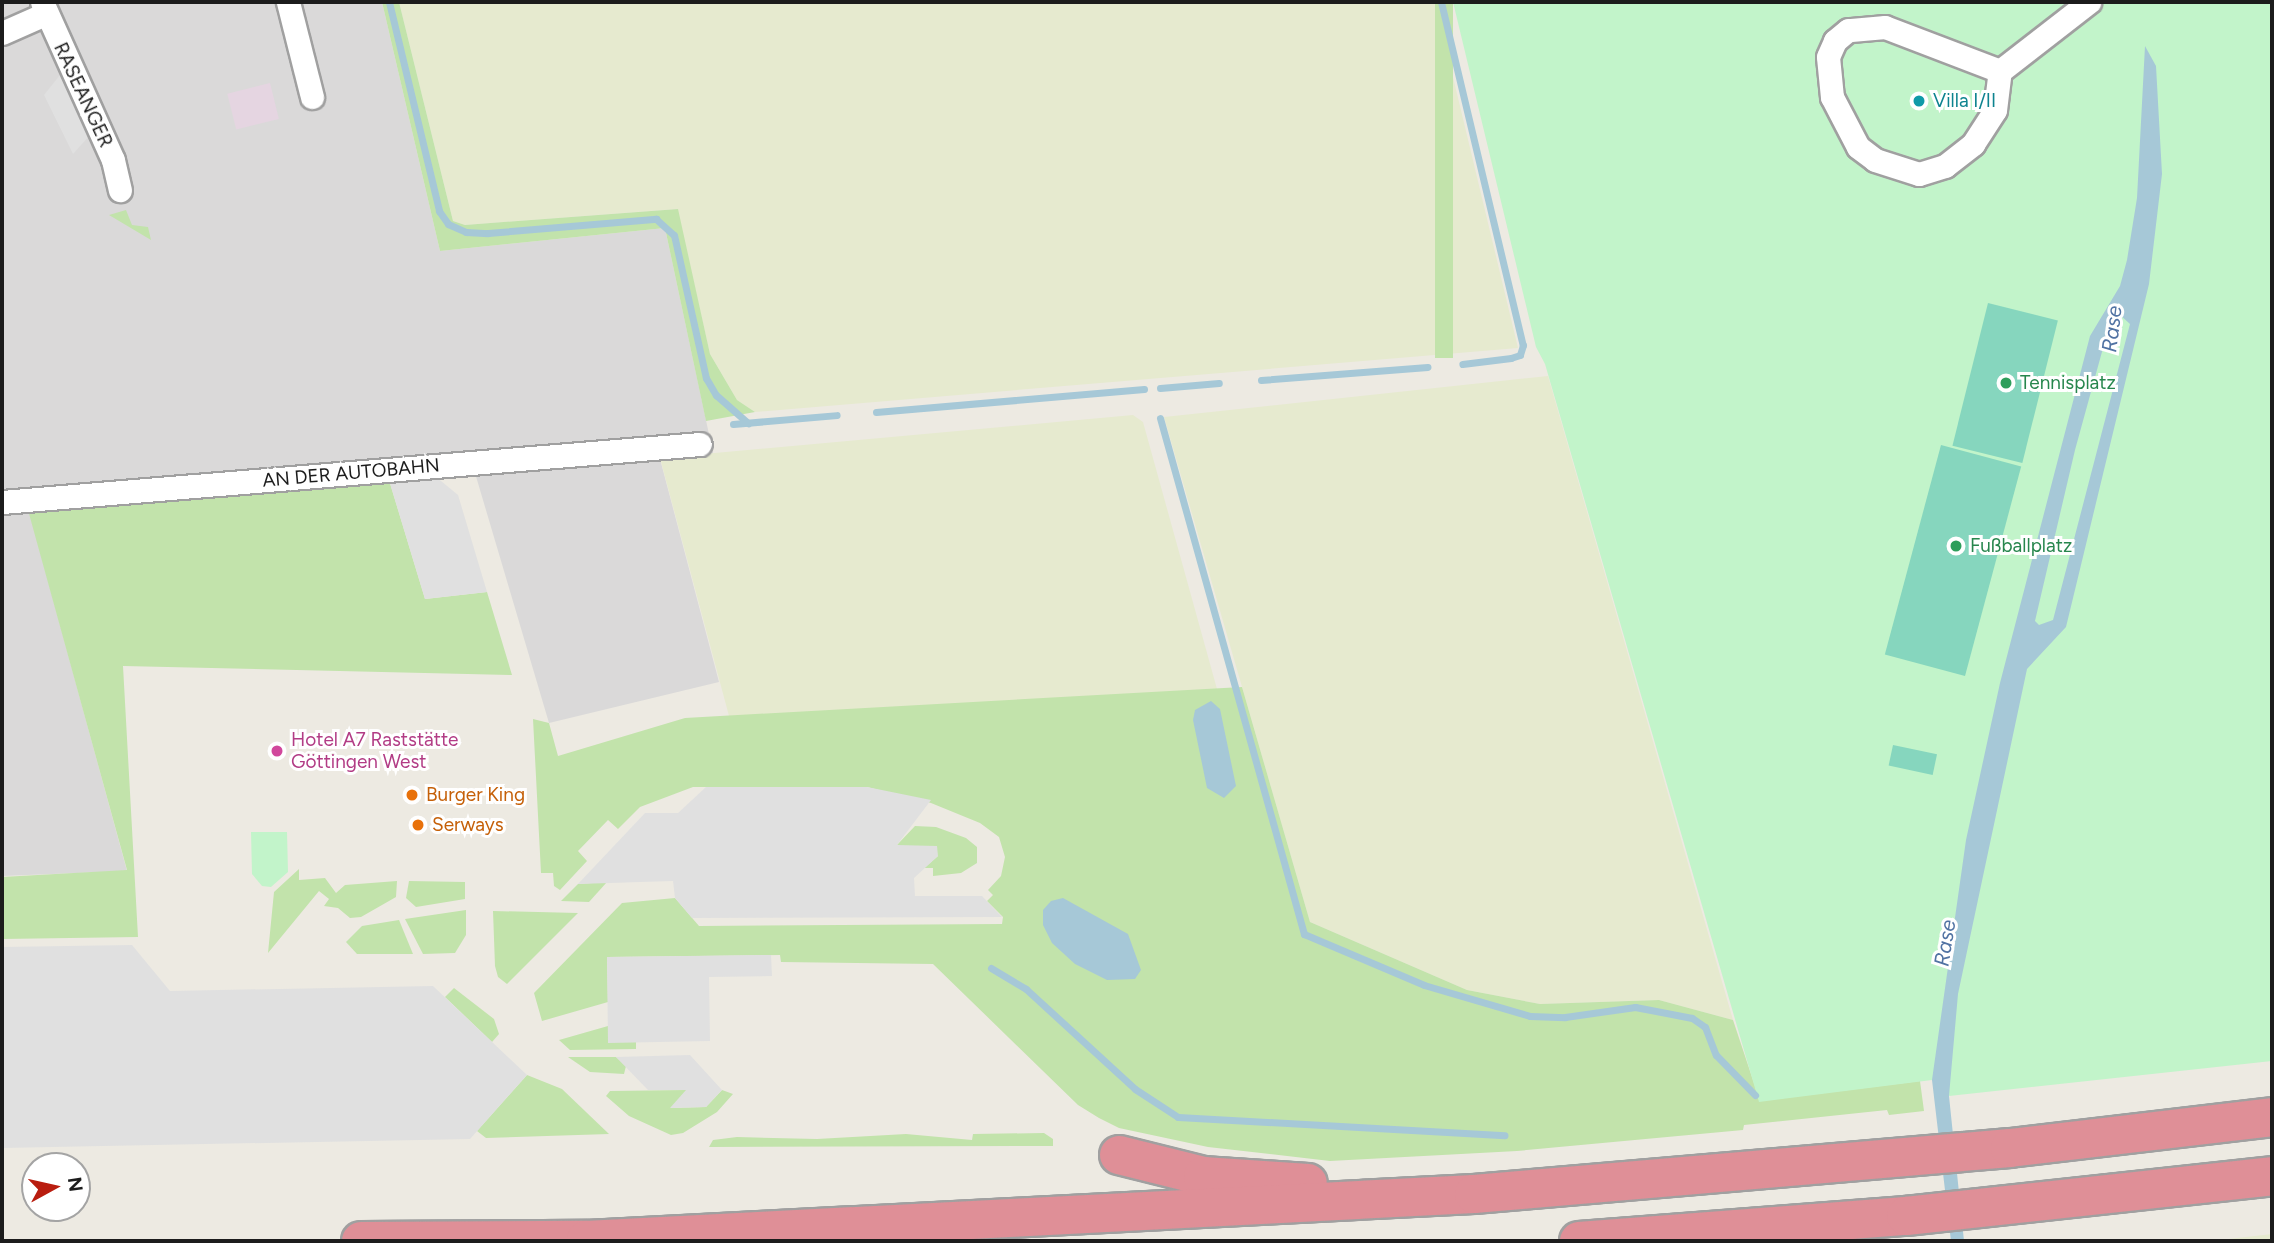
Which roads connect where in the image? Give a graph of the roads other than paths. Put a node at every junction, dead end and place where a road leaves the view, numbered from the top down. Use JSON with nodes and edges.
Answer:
{"nodes":[{"id":1,"x":288,"y":2,"type":"edge"},
{"id":2,"x":2089,"y":2,"type":"edge"},
{"id":3,"x":44,"y":8,"type":"edge"},
{"id":4,"x":2,"y":33,"type":"edge"},
{"id":5,"x":2000,"y":71,"type":"junction"},
{"id":6,"x":312,"y":97,"type":"dead end"},
{"id":7,"x":120,"y":190,"type":"dead end"},
{"id":8,"x":700,"y":444,"type":"dead end"},
{"id":9,"x":2,"y":502,"type":"edge"},
{"id":10,"x":2272,"y":1117,"type":"edge"},
{"id":11,"x":1119,"y":1155,"type":"dead end"},
{"id":12,"x":2272,"y":1176,"type":"edge"},
{"id":13,"x":1474,"y":1194,"type":"junction"},
{"id":14,"x":361,"y":1241,"type":"edge"},
{"id":15,"x":1579,"y":1241,"type":"edge"}],
"edges":[{"from":1,"to":6,"type":"street"},
{"from":2,"to":5,"type":"street"},
{"from":3,"to":4,"type":"street"},
{"from":3,"to":7,"type":"street","name":"RASEANGER"},
{"from":5,"to":5,"type":"street"},
{"from":8,"to":9,"type":"street","name":"AN DER AUTOBAHN"},
{"from":10,"to":13,"type":"highway"},
{"from":11,"to":13,"type":"highway"},
{"from":12,"to":15,"type":"highway"},
{"from":13,"to":14,"type":"highway"}]}
